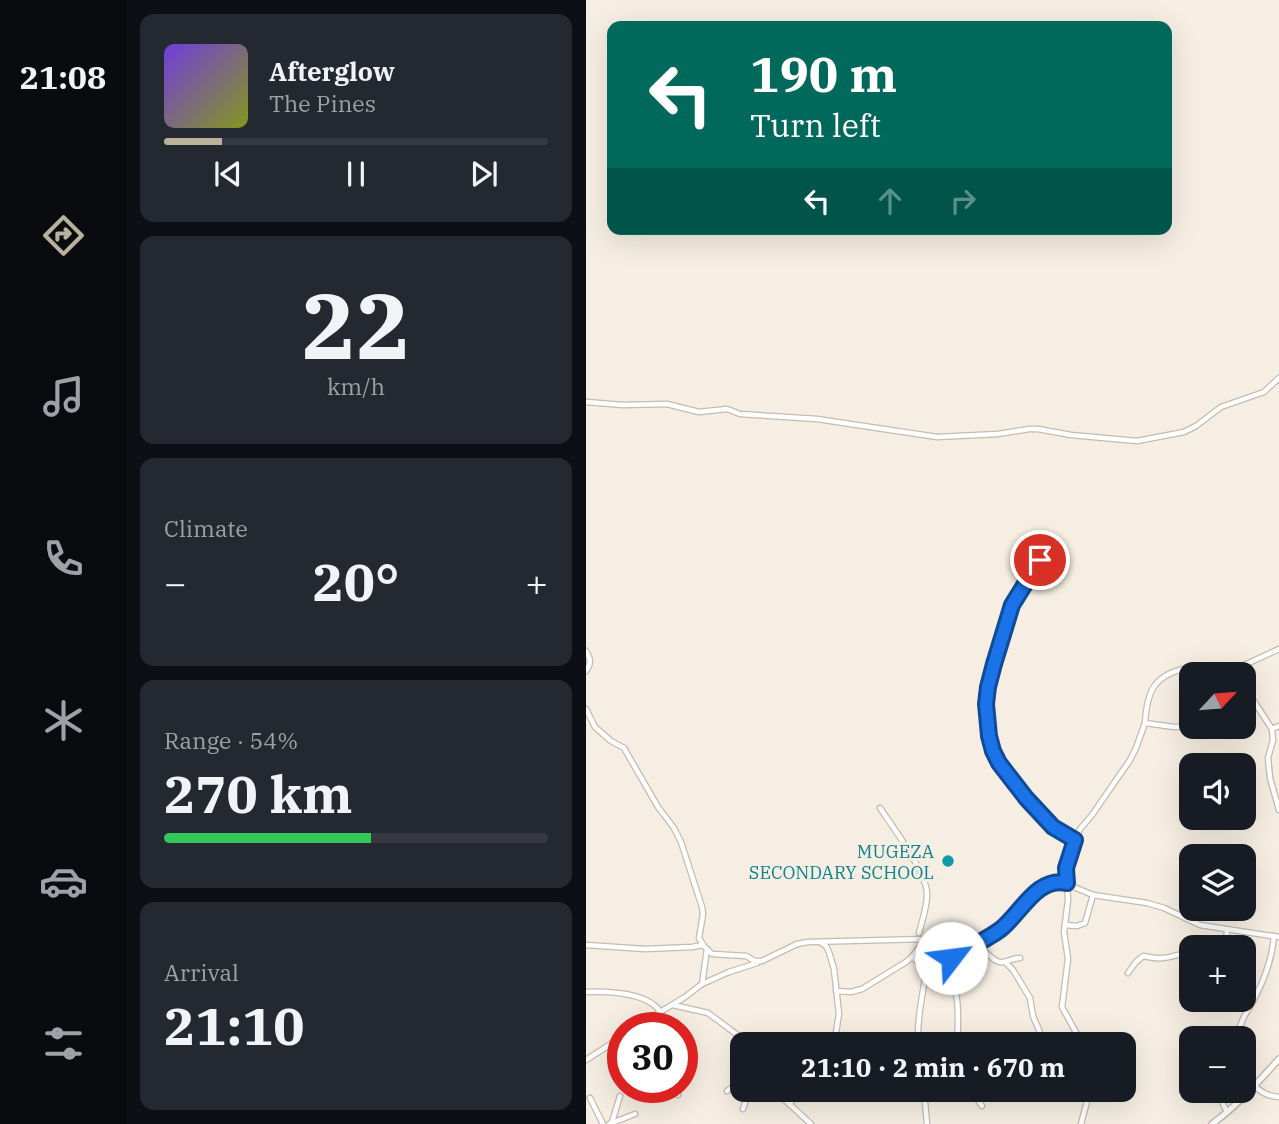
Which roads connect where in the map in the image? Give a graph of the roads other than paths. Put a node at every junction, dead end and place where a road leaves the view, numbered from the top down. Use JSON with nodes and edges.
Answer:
{"nodes":[{"id":1,"x":1279,"y":378,"type":"edge"},
{"id":2,"x":586,"y":402,"type":"edge"},
{"id":3,"x":1040,"y":560,"type":"dead end"},
{"id":4,"x":1279,"y":649,"type":"edge"},
{"id":5,"x":586,"y":651,"type":"edge"},
{"id":6,"x":1254,"y":662,"type":"edge"},
{"id":7,"x":1179,"y":670,"type":"edge"},
{"id":8,"x":586,"y":671,"type":"edge"},
{"id":9,"x":1256,"y":704,"type":"edge"},
{"id":10,"x":586,"y":709,"type":"edge"},
{"id":11,"x":1145,"y":723,"type":"junction"},
{"id":12,"x":1279,"y":726,"type":"edge"},
{"id":13,"x":1179,"y":727,"type":"edge"},
{"id":14,"x":1272,"y":729,"type":"junction"},
{"id":15,"x":880,"y":808,"type":"dead end"},
{"id":16,"x":1279,"y":810,"type":"edge"},
{"id":17,"x":1075,"y":840,"type":"junction"},
{"id":18,"x":1067,"y":883,"type":"junction"},
{"id":19,"x":1093,"y":895,"type":"junction"},
{"id":20,"x":1065,"y":925,"type":"junction"},
{"id":21,"x":1227,"y":930,"type":"junction"},
{"id":22,"x":919,"y":933,"type":"dead end"},
{"id":23,"x":1227,"y":935,"type":"edge"},
{"id":24,"x":1276,"y":936,"type":"edge"},
{"id":25,"x":926,"y":939,"type":"junction"},
{"id":26,"x":819,"y":941,"type":"junction"},
{"id":27,"x":586,"y":945,"type":"edge"},
{"id":28,"x":974,"y":946,"type":"junction"},
{"id":29,"x":705,"y":947,"type":"junction"},
{"id":30,"x":955,"y":950,"type":"junction"},
{"id":31,"x":1179,"y":954,"type":"edge"},
{"id":32,"x":912,"y":957,"type":"junction"},
{"id":33,"x":1020,"y":958,"type":"dead end"},
{"id":34,"x":762,"y":961,"type":"junction"},
{"id":35,"x":1005,"y":962,"type":"junction"},
{"id":36,"x":1128,"y":973,"type":"dead end"},
{"id":37,"x":703,"y":984,"type":"junction"},
{"id":38,"x":836,"y":991,"type":"junction"},
{"id":39,"x":586,"y":992,"type":"edge"},
{"id":40,"x":672,"y":1005,"type":"junction"},
{"id":41,"x":660,"y":1012,"type":"edge"},
{"id":42,"x":662,"y":1012,"type":"edge"},
{"id":43,"x":1241,"y":1026,"type":"edge"},
{"id":44,"x":734,"y":1032,"type":"edge"},
{"id":45,"x":836,"y":1032,"type":"edge"},
{"id":46,"x":918,"y":1032,"type":"edge"},
{"id":47,"x":958,"y":1032,"type":"edge"},
{"id":48,"x":1040,"y":1032,"type":"edge"},
{"id":49,"x":1076,"y":1032,"type":"edge"},
{"id":50,"x":607,"y":1045,"type":"edge"},
{"id":51,"x":586,"y":1059,"type":"edge"},
{"id":52,"x":1279,"y":1059,"type":"edge"},
{"id":53,"x":1256,"y":1084,"type":"edge"},
{"id":54,"x":1256,"y":1088,"type":"edge"},
{"id":55,"x":730,"y":1089,"type":"edge"},
{"id":56,"x":727,"y":1091,"type":"dead end"},
{"id":57,"x":1279,"y":1097,"type":"edge"},
{"id":58,"x":590,"y":1098,"type":"dead end"},
{"id":59,"x":745,"y":1102,"type":"edge"},
{"id":60,"x":925,"y":1102,"type":"edge"},
{"id":61,"x":979,"y":1102,"type":"edge"},
{"id":62,"x":1087,"y":1102,"type":"edge"},
{"id":63,"x":618,"y":1103,"type":"edge"},
{"id":64,"x":1223,"y":1103,"type":"edge"},
{"id":65,"x":1236,"y":1103,"type":"edge"},
{"id":66,"x":789,"y":1104,"type":"edge"},
{"id":67,"x":982,"y":1106,"type":"dead end"},
{"id":68,"x":743,"y":1109,"type":"dead end"},
{"id":69,"x":1227,"y":1112,"type":"junction"},
{"id":70,"x":635,"y":1115,"type":"dead end"},
{"id":71,"x":610,"y":1123,"type":"edge"},
{"id":72,"x":603,"y":1124,"type":"edge"},
{"id":73,"x":811,"y":1124,"type":"edge"},
{"id":74,"x":927,"y":1124,"type":"edge"},
{"id":75,"x":1081,"y":1124,"type":"edge"},
{"id":76,"x":1211,"y":1124,"type":"edge"}],
"edges":[{"from":1,"to":2,"type":"street"},
{"from":3,"to":17,"type":"street"},
{"from":4,"to":6,"type":"street"},
{"from":5,"to":8,"type":"street"},
{"from":7,"to":11,"type":"street"},
{"from":9,"to":14,"type":"street"},
{"from":10,"to":29,"type":"street"},
{"from":11,"to":13,"type":"street"},
{"from":11,"to":17,"type":"street"},
{"from":12,"to":14,"type":"street"},
{"from":14,"to":16,"type":"street"},
{"from":15,"to":22,"type":"street"},
{"from":17,"to":18,"type":"street"},
{"from":18,"to":19,"type":"street"},
{"from":18,"to":20,"type":"street"},
{"from":18,"to":28,"type":"street"},
{"from":19,"to":20,"type":"street"},
{"from":19,"to":21,"type":"street"},
{"from":20,"to":49,"type":"street"},
{"from":21,"to":23,"type":"street"},
{"from":21,"to":24,"type":"street"},
{"from":24,"to":43,"type":"street"},
{"from":25,"to":26,"type":"street"},
{"from":25,"to":30,"type":"street"},
{"from":25,"to":32,"type":"street"},
{"from":26,"to":34,"type":"street"},
{"from":26,"to":38,"type":"street"},
{"from":27,"to":29,"type":"street"},
{"from":28,"to":30,"type":"street"},
{"from":28,"to":35,"type":"street"},
{"from":29,"to":34,"type":"street"},
{"from":29,"to":37,"type":"street"},
{"from":30,"to":47,"type":"street"},
{"from":31,"to":36,"type":"street"},
{"from":32,"to":38,"type":"street"},
{"from":32,"to":46,"type":"street"},
{"from":33,"to":35,"type":"street"},
{"from":34,"to":37,"type":"street"},
{"from":35,"to":48,"type":"street"},
{"from":37,"to":40,"type":"street"},
{"from":38,"to":45,"type":"street"},
{"from":39,"to":41,"type":"street"},
{"from":40,"to":42,"type":"street"},
{"from":40,"to":44,"type":"street"},
{"from":50,"to":51,"type":"street"},
{"from":52,"to":53,"type":"street"},
{"from":54,"to":57,"type":"street"},
{"from":55,"to":56,"type":"street"},
{"from":58,"to":72,"type":"street"},
{"from":59,"to":68,"type":"street"},
{"from":60,"to":74,"type":"street"},
{"from":61,"to":67,"type":"street"},
{"from":62,"to":75,"type":"street"},
{"from":63,"to":71,"type":"street"},
{"from":64,"to":69,"type":"street"},
{"from":65,"to":69,"type":"street"},
{"from":66,"to":73,"type":"street"},
{"from":69,"to":76,"type":"street"},
{"from":70,"to":71,"type":"street"}]}
